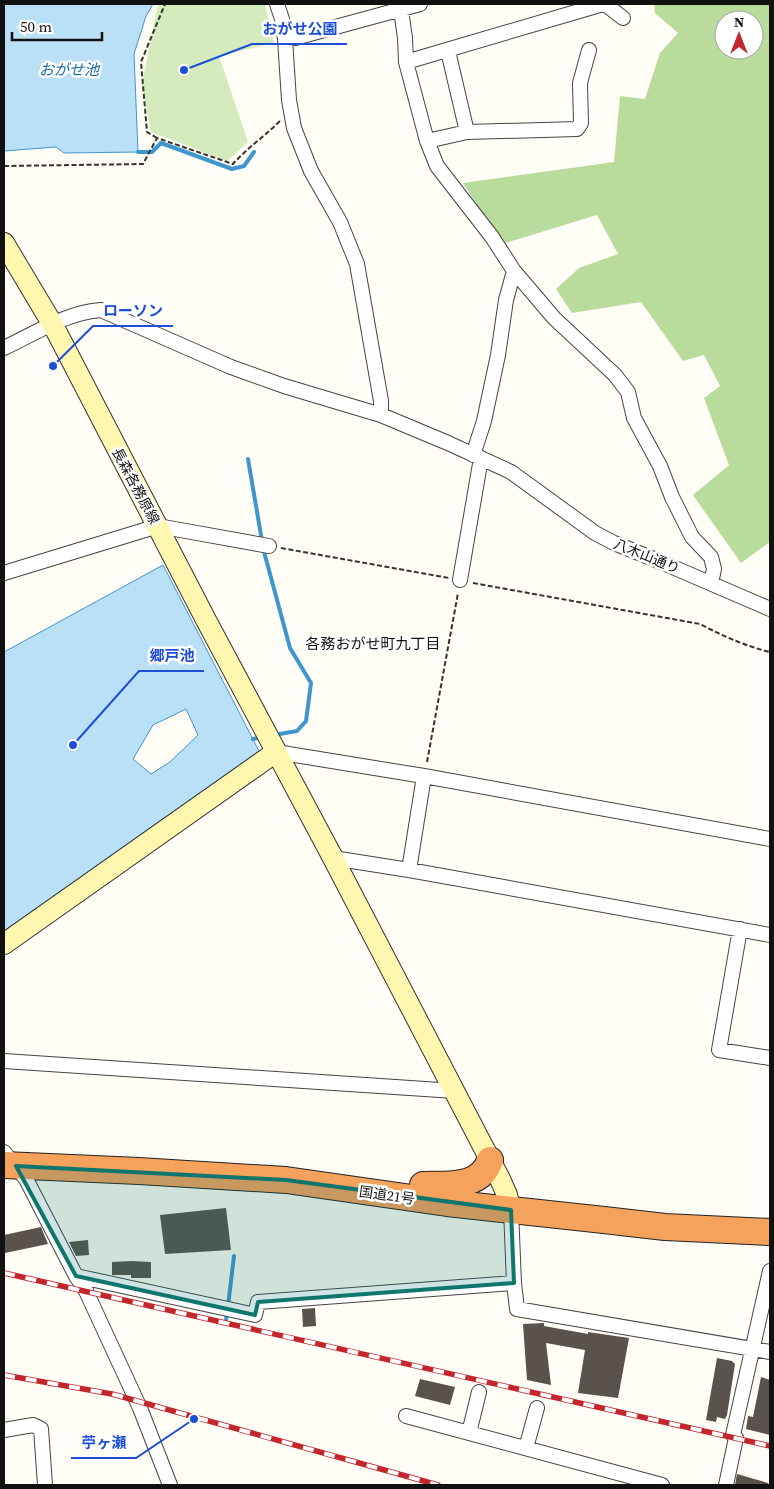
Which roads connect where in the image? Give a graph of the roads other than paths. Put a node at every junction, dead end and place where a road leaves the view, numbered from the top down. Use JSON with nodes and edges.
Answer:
{"nodes":[{"id":1,"x":277,"y":4,"type":"edge"},
{"id":2,"x":420,"y":4,"type":"edge"},
{"id":3,"x":604,"y":4,"type":"edge"},
{"id":4,"x":404,"y":7,"type":"edge"},
{"id":5,"x":622,"y":18,"type":"dead end"},
{"id":6,"x":285,"y":39,"type":"junction"},
{"id":7,"x":589,"y":50,"type":"dead end"},
{"id":8,"x":448,"y":51,"type":"junction"},
{"id":9,"x":406,"y":62,"type":"junction"},
{"id":10,"x":467,"y":132,"type":"junction"},
{"id":11,"x":427,"y":141,"type":"junction"},
{"id":12,"x":4,"y":243,"type":"edge"},
{"id":13,"x":514,"y":271,"type":"junction"},
{"id":14,"x":53,"y":325,"type":"junction"},
{"id":15,"x":4,"y":348,"type":"edge"},
{"id":16,"x":381,"y":415,"type":"junction"},
{"id":17,"x":477,"y":457,"type":"junction"},
{"id":18,"x":158,"y":526,"type":"junction"},
{"id":19,"x":263,"y":545,"type":"road end"},
{"id":20,"x":4,"y":573,"type":"edge"},
{"id":21,"x":460,"y":580,"type":"road end"},
{"id":22,"x":711,"y":583,"type":"junction"},
{"id":23,"x":770,"y":609,"type":"edge"},
{"id":24,"x":271,"y":742,"type":"junction"},
{"id":25,"x":424,"y":776,"type":"junction"},
{"id":26,"x":770,"y":839,"type":"edge"},
{"id":27,"x":332,"y":858,"type":"junction"},
{"id":28,"x":409,"y":870,"type":"junction"},
{"id":29,"x":740,"y":929,"type":"junction"},
{"id":30,"x":770,"y":935,"type":"edge"},
{"id":31,"x":4,"y":944,"type":"edge"},
{"id":32,"x":770,"y":1058,"type":"edge"},
{"id":33,"x":4,"y":1061,"type":"edge"},
{"id":34,"x":454,"y":1091,"type":"junction"},
{"id":35,"x":7,"y":1159,"type":"edge"},
{"id":36,"x":490,"y":1160,"type":"junction"},
{"id":37,"x":423,"y":1185,"type":"junction"},
{"id":38,"x":509,"y":1203,"type":"junction"},
{"id":39,"x":770,"y":1219,"type":"edge"},
{"id":40,"x":770,"y":1232,"type":"edge"},
{"id":41,"x":770,"y":1271,"type":"edge"},
{"id":42,"x":76,"y":1276,"type":"junction"},
{"id":43,"x":514,"y":1284,"type":"junction"},
{"id":44,"x":752,"y":1349,"type":"junction"},
{"id":45,"x":770,"y":1352,"type":"edge"},
{"id":46,"x":479,"y":1392,"type":"dead end"},
{"id":47,"x":537,"y":1408,"type":"dead end"},
{"id":48,"x":406,"y":1416,"type":"dead end"},
{"id":49,"x":4,"y":1430,"type":"edge"},
{"id":50,"x":469,"y":1433,"type":"junction"},
{"id":51,"x":526,"y":1448,"type":"junction"},
{"id":52,"x":45,"y":1485,"type":"edge"},
{"id":53,"x":170,"y":1485,"type":"edge"},
{"id":54,"x":662,"y":1485,"type":"edge"},
{"id":55,"x":726,"y":1485,"type":"edge"}],
"edges":[{"from":1,"to":6,"type":"street"},
{"from":2,"to":4,"type":"street"},
{"from":3,"to":5,"type":"street"},
{"from":3,"to":8,"type":"street"},
{"from":4,"to":6,"type":"street"},
{"from":4,"to":9,"type":"street"},
{"from":6,"to":16,"type":"street"},
{"from":7,"to":10,"type":"street"},
{"from":8,"to":9,"type":"street"},
{"from":8,"to":10,"type":"street"},
{"from":9,"to":11,"type":"street"},
{"from":10,"to":11,"type":"street"},
{"from":11,"to":13,"type":"street"},
{"from":12,"to":14,"type":"main road","name":"長森各務原線"},
{"from":13,"to":17,"type":"street"},
{"from":13,"to":22,"type":"street"},
{"from":14,"to":15,"type":"street"},
{"from":14,"to":16,"type":"street"},
{"from":14,"to":18,"type":"main road","name":"長森各務原線"},
{"from":16,"to":17,"type":"street"},
{"from":17,"to":21,"type":"street"},
{"from":17,"to":22,"type":"street","name":"八木山通り"},
{"from":18,"to":19,"type":"street"},
{"from":18,"to":20,"type":"street"},
{"from":18,"to":24,"type":"main road","name":"長森各務原線"},
{"from":22,"to":23,"type":"street","name":"八木山通り"},
{"from":24,"to":25,"type":"street"},
{"from":24,"to":27,"type":"main road","name":"長森各務原線"},
{"from":24,"to":31,"type":"main road"},
{"from":25,"to":26,"type":"street"},
{"from":25,"to":28,"type":"street"},
{"from":27,"to":28,"type":"street"},
{"from":27,"to":34,"type":"main road","name":"長森各務原線"},
{"from":28,"to":29,"type":"street"},
{"from":29,"to":30,"type":"street"},
{"from":29,"to":32,"type":"street"},
{"from":33,"to":34,"type":"street"},
{"from":34,"to":36,"type":"main road","name":"長森各務原線"},
{"from":35,"to":37,"type":"highway","name":"国道21号"},
{"from":35,"to":38,"type":"highway","name":"国道21号"},
{"from":35,"to":42,"type":"street"},
{"from":36,"to":37,"type":"highway"},
{"from":36,"to":38,"type":"main road","name":"長森各務原線"},
{"from":37,"to":38,"type":"highway","name":"国道21号"},
{"from":38,"to":39,"type":"highway","name":"国道21号"},
{"from":38,"to":40,"type":"highway","name":"国道21号"},
{"from":38,"to":43,"type":"street"},
{"from":41,"to":44,"type":"street"},
{"from":42,"to":43,"type":"street"},
{"from":42,"to":53,"type":"street"},
{"from":43,"to":44,"type":"street"},
{"from":44,"to":45,"type":"street"},
{"from":44,"to":55,"type":"street"},
{"from":46,"to":50,"type":"street"},
{"from":47,"to":51,"type":"street"},
{"from":48,"to":50,"type":"street"},
{"from":49,"to":52,"type":"street"},
{"from":50,"to":51,"type":"street"},
{"from":51,"to":54,"type":"street"}]}
